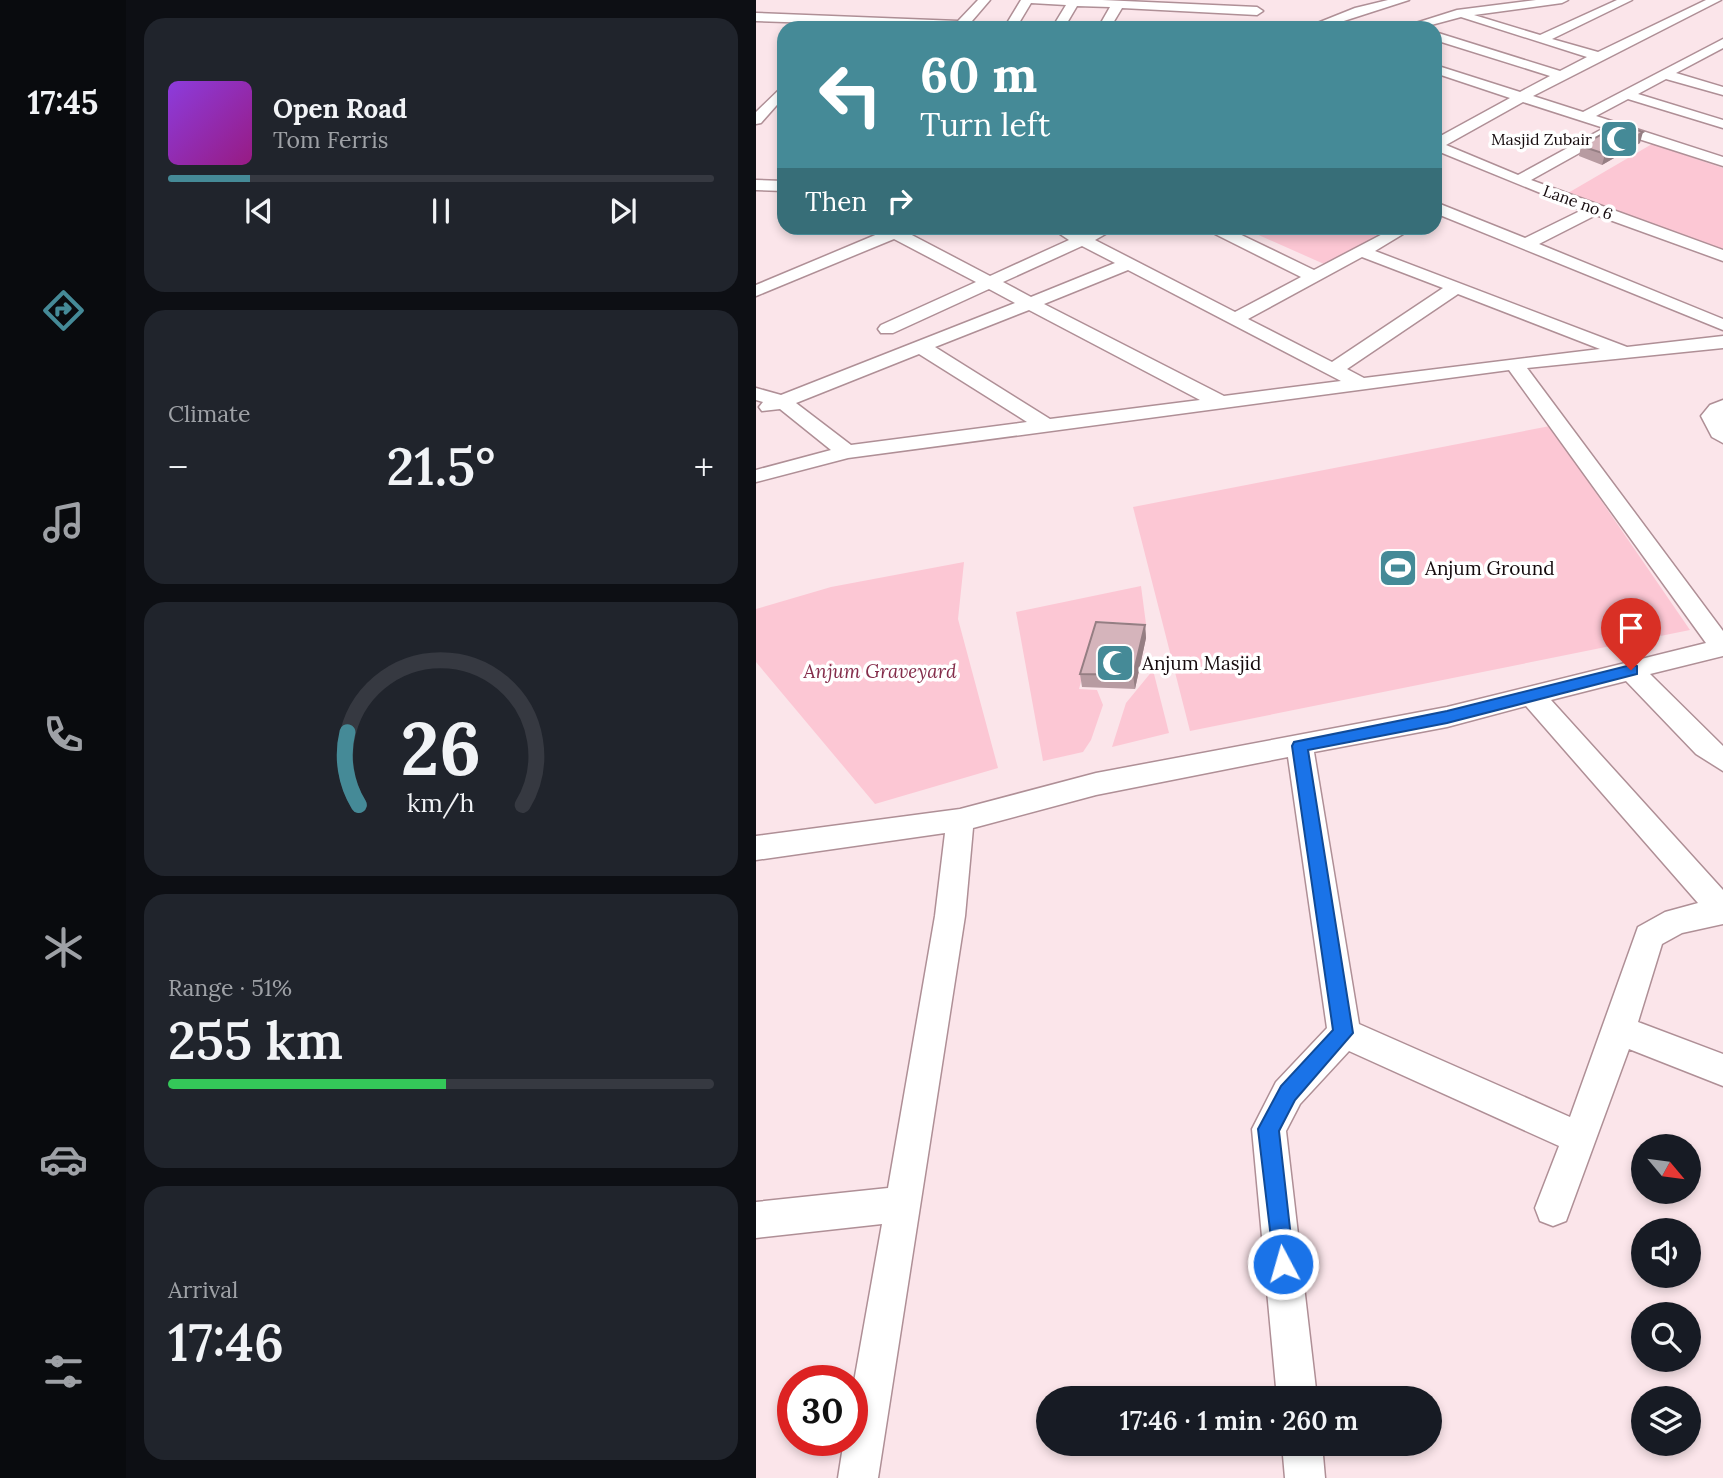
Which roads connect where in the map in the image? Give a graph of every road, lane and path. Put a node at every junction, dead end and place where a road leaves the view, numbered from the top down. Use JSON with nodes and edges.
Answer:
{"nodes":[{"id":1,"x":984,"y":0,"type":"edge"},
{"id":2,"x":1029,"y":0,"type":"edge"},
{"id":3,"x":1403,"y":0,"type":"edge"},
{"id":4,"x":1562,"y":0,"type":"edge"},
{"id":5,"x":1626,"y":0,"type":"edge"},
{"id":6,"x":1714,"y":0,"type":"edge"},
{"id":7,"x":1074,"y":2,"type":"edge"},
{"id":8,"x":1536,"y":3,"type":"edge"},
{"id":9,"x":1118,"y":4,"type":"junction"},
{"id":10,"x":1254,"y":6,"type":"edge"},
{"id":11,"x":1157,"y":7,"type":"edge"},
{"id":12,"x":1457,"y":14,"type":"junction"},
{"id":13,"x":756,"y":17,"type":"edge"},
{"id":14,"x":774,"y":17,"type":"junction"},
{"id":15,"x":1677,"y":19,"type":"junction"},
{"id":16,"x":857,"y":21,"type":"edge"},
{"id":17,"x":965,"y":21,"type":"edge"},
{"id":18,"x":1015,"y":21,"type":"edge"},
{"id":19,"x":1062,"y":21,"type":"edge"},
{"id":20,"x":1108,"y":21,"type":"edge"},
{"id":21,"x":1322,"y":21,"type":"edge"},
{"id":22,"x":1432,"y":21,"type":"edge"},
{"id":23,"x":1578,"y":22,"type":"junction"},
{"id":24,"x":1700,"y":25,"type":"dead end"},
{"id":25,"x":756,"y":34,"type":"edge"},
{"id":26,"x":1442,"y":38,"type":"edge"},
{"id":27,"x":1541,"y":39,"type":"junction"},
{"id":28,"x":1723,"y":43,"type":"edge"},
{"id":29,"x":1701,"y":55,"type":"junction"},
{"id":30,"x":1600,"y":57,"type":"junction"},
{"id":31,"x":1723,"y":62,"type":"edge"},
{"id":32,"x":1442,"y":71,"type":"edge"},
{"id":33,"x":1665,"y":74,"type":"junction"},
{"id":34,"x":1453,"y":75,"type":"junction"},
{"id":35,"x":1561,"y":75,"type":"junction"},
{"id":36,"x":1442,"y":79,"type":"edge"},
{"id":37,"x":777,"y":91,"type":"edge"},
{"id":38,"x":1723,"y":91,"type":"edge"},
{"id":39,"x":756,"y":92,"type":"edge"},
{"id":40,"x":1627,"y":94,"type":"junction"},
{"id":41,"x":777,"y":97,"type":"edge"},
{"id":42,"x":1521,"y":98,"type":"junction"},
{"id":43,"x":1583,"y":118,"type":"junction"},
{"id":44,"x":756,"y":120,"type":"edge"},
{"id":45,"x":1723,"y":124,"type":"edge"},
{"id":46,"x":1614,"y":128,"type":"junction"},
{"id":47,"x":1442,"y":141,"type":"edge"},
{"id":48,"x":1442,"y":148,"type":"edge"},
{"id":49,"x":1723,"y":162,"type":"edge"},
{"id":50,"x":1519,"y":181,"type":"junction"},
{"id":51,"x":756,"y":185,"type":"edge"},
{"id":52,"x":777,"y":186,"type":"edge"},
{"id":53,"x":1596,"y":209,"type":"junction"},
{"id":54,"x":1442,"y":210,"type":"edge"},
{"id":55,"x":888,"y":235,"type":"edge"},
{"id":56,"x":908,"y":235,"type":"edge"},
{"id":57,"x":1075,"y":235,"type":"edge"},
{"id":58,"x":1093,"y":235,"type":"edge"},
{"id":59,"x":1229,"y":235,"type":"edge"},
{"id":60,"x":1392,"y":235,"type":"edge"},
{"id":61,"x":1084,"y":239,"type":"junction"},
{"id":62,"x":1523,"y":245,"type":"junction"},
{"id":63,"x":1361,"y":251,"type":"junction"},
{"id":64,"x":1723,"y":256,"type":"edge"},
{"id":65,"x":1128,"y":264,"type":"junction"},
{"id":66,"x":1315,"y":277,"type":"junction"},
{"id":67,"x":986,"y":281,"type":"junction"},
{"id":68,"x":1455,"y":288,"type":"junction"},
{"id":69,"x":756,"y":291,"type":"edge"},
{"id":70,"x":1030,"y":302,"type":"junction"},
{"id":71,"x":1236,"y":318,"type":"junction"},
{"id":72,"x":1723,"y":325,"type":"edge"},
{"id":73,"x":887,"y":330,"type":"dead end"},
{"id":74,"x":1723,"y":342,"type":"edge"},
{"id":75,"x":918,"y":345,"type":"junction"},
{"id":76,"x":1629,"y":354,"type":"junction"},
{"id":77,"x":1514,"y":364,"type":"junction"},
{"id":78,"x":1334,"y":369,"type":"junction"},
{"id":79,"x":1365,"y":386,"type":"junction"},
{"id":80,"x":756,"y":394,"type":"edge"},
{"id":81,"x":1218,"y":401,"type":"junction"},
{"id":82,"x":783,"y":402,"type":"junction"},
{"id":83,"x":1723,"y":406,"type":"edge"},
{"id":84,"x":756,"y":412,"type":"edge"},
{"id":85,"x":1048,"y":427,"type":"junction"},
{"id":86,"x":1723,"y":437,"type":"edge"},
{"id":87,"x":847,"y":452,"type":"junction"},
{"id":88,"x":756,"y":476,"type":"edge"},
{"id":89,"x":1722,"y":647,"type":"edge"},
{"id":90,"x":1631,"y":670,"type":"junction"},
{"id":91,"x":1531,"y":695,"type":"junction"},
{"id":92,"x":1300,"y":746,"type":"junction"},
{"id":93,"x":1723,"y":761,"type":"edge"},
{"id":94,"x":960,"y":820,"type":"junction"},
{"id":95,"x":756,"y":848,"type":"edge"},
{"id":96,"x":1723,"y":911,"type":"edge"},
{"id":97,"x":1620,"y":1030,"type":"junction"},
{"id":98,"x":1344,"y":1033,"type":"junction"},
{"id":99,"x":1723,"y":1070,"type":"edge"},
{"id":100,"x":1579,"y":1138,"type":"junction"},
{"id":101,"x":904,"y":1204,"type":"junction"},
{"id":102,"x":1553,"y":1208,"type":"dead end"},
{"id":103,"x":756,"y":1220,"type":"edge"},
{"id":104,"x":1296,"y":1386,"type":"edge"},
{"id":105,"x":1303,"y":1456,"type":"edge"},
{"id":106,"x":858,"y":1478,"type":"edge"},
{"id":107,"x":1306,"y":1478,"type":"edge"}],
"edges":[{"from":1,"to":17,"type":"street"},
{"from":2,"to":7,"type":"street"},
{"from":2,"to":18,"type":"street"},
{"from":3,"to":21,"type":"street"},
{"from":4,"to":8,"type":"street"},
{"from":5,"to":23,"type":"street"},
{"from":6,"to":15,"type":"street"},
{"from":7,"to":9,"type":"street"},
{"from":7,"to":19,"type":"street"},
{"from":8,"to":12,"type":"street"},
{"from":8,"to":23,"type":"street"},
{"from":9,"to":11,"type":"street"},
{"from":9,"to":20,"type":"street"},
{"from":10,"to":11,"type":"street"},
{"from":12,"to":22,"type":"street"},
{"from":12,"to":27,"type":"street"},
{"from":13,"to":14,"type":"street"},
{"from":14,"to":16,"type":"street"},
{"from":14,"to":25,"type":"street"},
{"from":15,"to":24,"type":"street"},
{"from":15,"to":30,"type":"street"},
{"from":23,"to":27,"type":"street"},
{"from":26,"to":35,"type":"street"},
{"from":27,"to":30,"type":"street"},
{"from":28,"to":29,"type":"street"},
{"from":29,"to":31,"type":"street"},
{"from":29,"to":33,"type":"street"},
{"from":30,"to":35,"type":"street"},
{"from":32,"to":34,"type":"street"},
{"from":33,"to":38,"type":"street"},
{"from":33,"to":40,"type":"street"},
{"from":34,"to":36,"type":"street"},
{"from":34,"to":42,"type":"street"},
{"from":35,"to":42,"type":"street"},
{"from":37,"to":39,"type":"street"},
{"from":40,"to":43,"type":"street"},
{"from":40,"to":45,"type":"street"},
{"from":41,"to":44,"type":"street"},
{"from":42,"to":43,"type":"street"},
{"from":42,"to":47,"type":"street"},
{"from":43,"to":46,"type":"street"},
{"from":46,"to":49,"type":"street"},
{"from":46,"to":50,"type":"street"},
{"from":48,"to":50,"type":"street","name":"Lane no 6"},
{"from":50,"to":53,"type":"street","name":"Lane no 6"},
{"from":51,"to":52,"type":"street"},
{"from":53,"to":62,"type":"street"},
{"from":53,"to":64,"type":"street","name":"Lane no 6"},
{"from":54,"to":62,"type":"street"},
{"from":55,"to":69,"type":"street"},
{"from":56,"to":67,"type":"street"},
{"from":57,"to":61,"type":"street"},
{"from":58,"to":61,"type":"street"},
{"from":59,"to":66,"type":"street"},
{"from":60,"to":63,"type":"street"},
{"from":61,"to":65,"type":"street"},
{"from":61,"to":67,"type":"street"},
{"from":62,"to":72,"type":"street"},
{"from":63,"to":66,"type":"street"},
{"from":63,"to":68,"type":"street"},
{"from":65,"to":70,"type":"street"},
{"from":65,"to":71,"type":"street"},
{"from":66,"to":71,"type":"street"},
{"from":67,"to":70,"type":"street"},
{"from":67,"to":73,"type":"street"},
{"from":68,"to":76,"type":"street"},
{"from":68,"to":78,"type":"street"},
{"from":70,"to":75,"type":"street"},
{"from":70,"to":81,"type":"street"},
{"from":71,"to":78,"type":"street"},
{"from":74,"to":76,"type":"street"},
{"from":75,"to":82,"type":"street"},
{"from":75,"to":85,"type":"street"},
{"from":76,"to":77,"type":"street"},
{"from":77,"to":79,"type":"street"},
{"from":77,"to":89,"type":"street"},
{"from":78,"to":79,"type":"street"},
{"from":79,"to":81,"type":"street"},
{"from":80,"to":82,"type":"street"},
{"from":81,"to":85,"type":"street"},
{"from":82,"to":84,"type":"street"},
{"from":82,"to":87,"type":"street"},
{"from":83,"to":86,"type":"street"},
{"from":85,"to":87,"type":"street"},
{"from":87,"to":88,"type":"street"},
{"from":89,"to":90,"type":"street"},
{"from":90,"to":91,"type":"street"},
{"from":90,"to":93,"type":"street"},
{"from":91,"to":92,"type":"street"},
{"from":91,"to":96,"type":"street"},
{"from":92,"to":94,"type":"street"},
{"from":92,"to":98,"type":"street"},
{"from":94,"to":95,"type":"street"},
{"from":94,"to":101,"type":"street"},
{"from":96,"to":97,"type":"street"},
{"from":97,"to":99,"type":"street"},
{"from":97,"to":100,"type":"street"},
{"from":98,"to":100,"type":"street"},
{"from":98,"to":104,"type":"street"},
{"from":100,"to":102,"type":"street"},
{"from":101,"to":103,"type":"street"},
{"from":101,"to":106,"type":"street"},
{"from":105,"to":107,"type":"street"}]}
